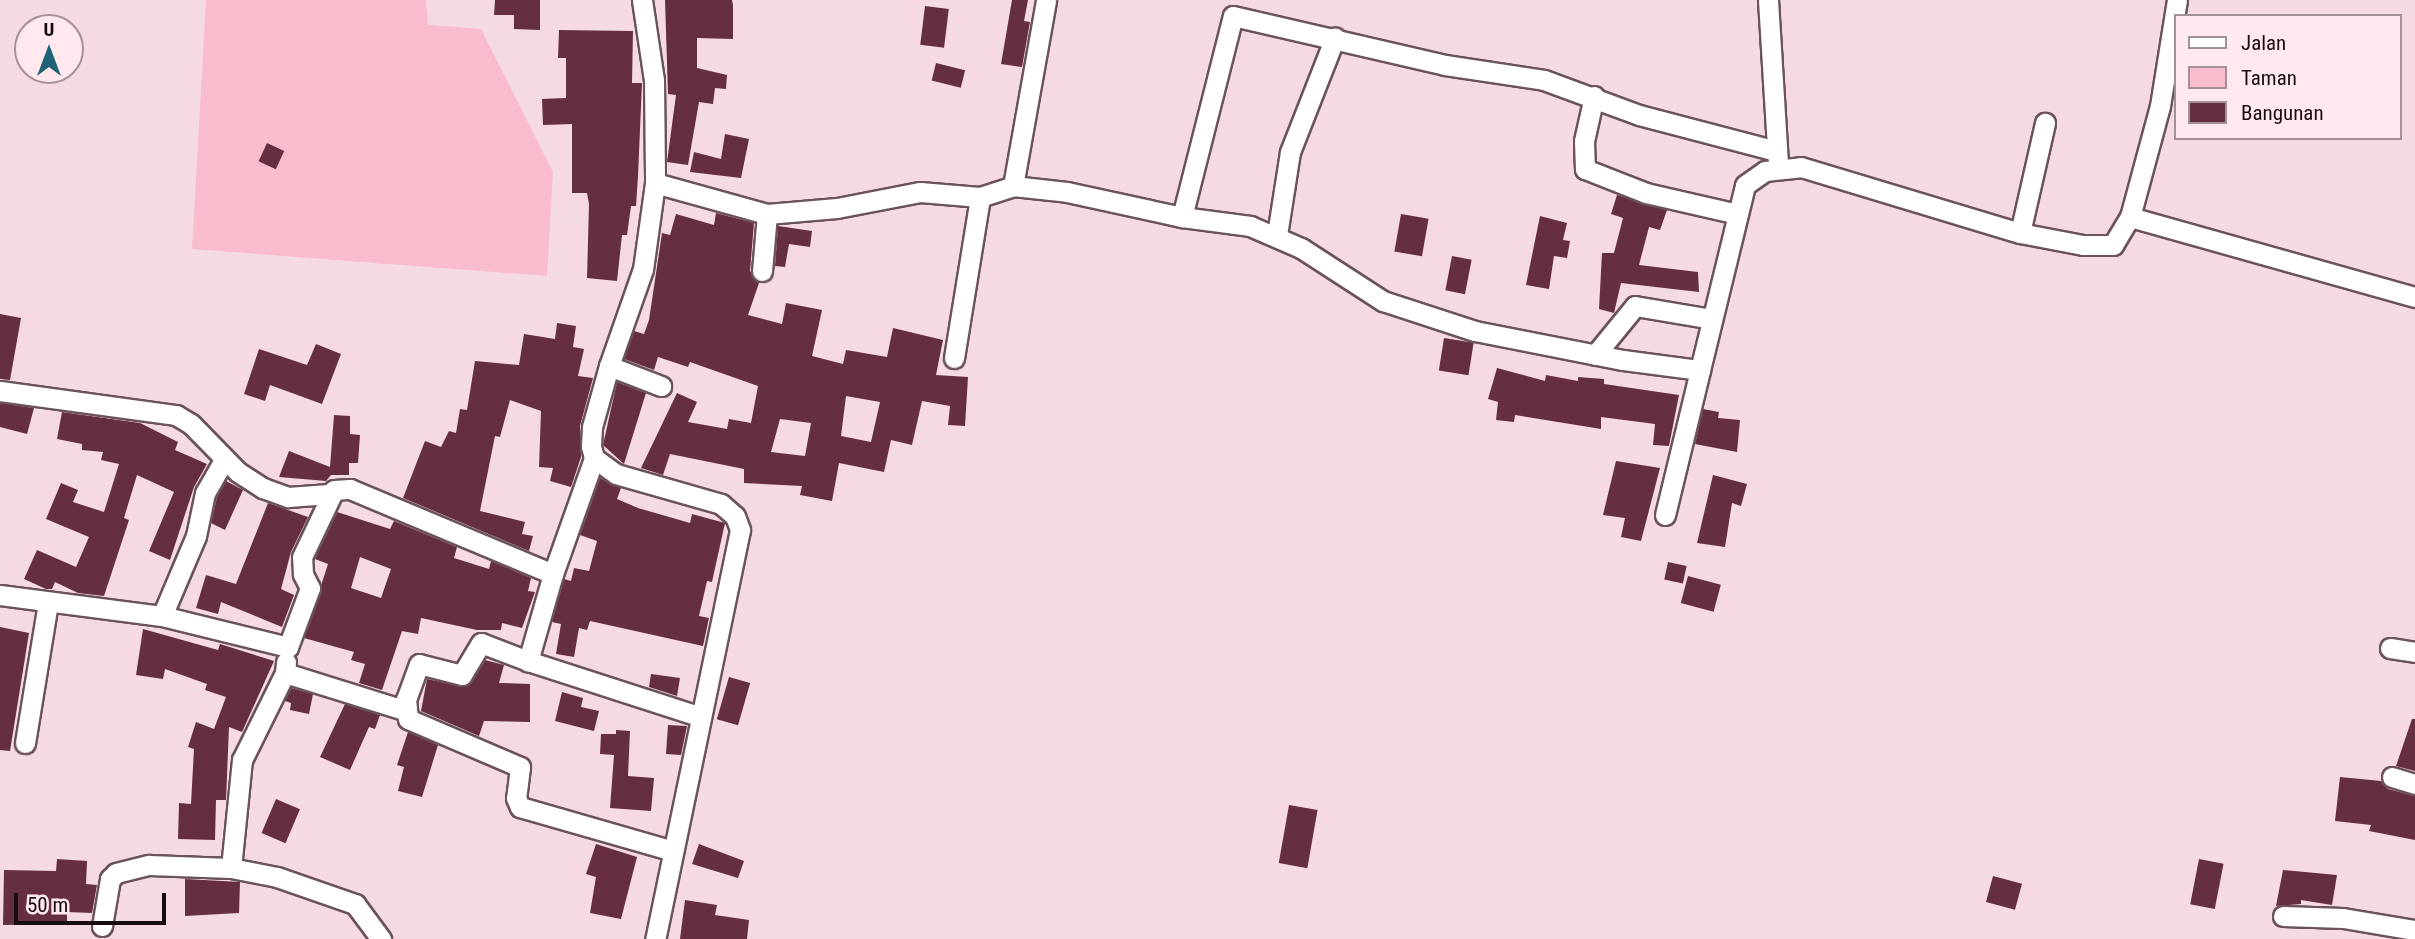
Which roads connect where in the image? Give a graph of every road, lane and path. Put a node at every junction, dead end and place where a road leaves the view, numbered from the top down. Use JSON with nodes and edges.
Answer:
{"nodes":[{"id":1,"x":642,"y":0,"type":"edge"},
{"id":2,"x":1046,"y":0,"type":"edge"},
{"id":3,"x":1768,"y":0,"type":"edge"},
{"id":4,"x":1234,"y":8,"type":"edge"},
{"id":5,"x":2174,"y":22,"type":"edge"},
{"id":6,"x":1335,"y":37,"type":"junction"},
{"id":7,"x":1594,"y":96,"type":"junction"},
{"id":8,"x":2045,"y":123,"type":"dead end"},
{"id":9,"x":1777,"y":159,"type":"junction"},
{"id":10,"x":655,"y":183,"type":"junction"},
{"id":11,"x":1013,"y":186,"type":"junction"},
{"id":12,"x":980,"y":197,"type":"junction"},
{"id":13,"x":767,"y":214,"type":"junction"},
{"id":14,"x":1738,"y":214,"type":"junction"},
{"id":15,"x":1182,"y":217,"type":"junction"},
{"id":16,"x":2130,"y":217,"type":"junction"},
{"id":17,"x":2020,"y":233,"type":"junction"},
{"id":18,"x":1277,"y":235,"type":"junction"},
{"id":19,"x":762,"y":271,"type":"dead end"},
{"id":20,"x":2415,"y":297,"type":"edge"},
{"id":21,"x":1712,"y":319,"type":"junction"},
{"id":22,"x":1595,"y":355,"type":"junction"},
{"id":23,"x":954,"y":358,"type":"dead end"},
{"id":24,"x":610,"y":366,"type":"junction"},
{"id":25,"x":1700,"y":370,"type":"junction"},
{"id":26,"x":661,"y":386,"type":"dead end"},
{"id":27,"x":0,"y":391,"type":"edge"},
{"id":28,"x":594,"y":458,"type":"junction"},
{"id":29,"x":224,"y":460,"type":"junction"},
{"id":30,"x":329,"y":494,"type":"junction"},
{"id":31,"x":1665,"y":515,"type":"dead end"},
{"id":32,"x":553,"y":574,"type":"junction"},
{"id":33,"x":0,"y":595,"type":"edge"},
{"id":34,"x":48,"y":603,"type":"junction"},
{"id":35,"x":162,"y":616,"type":"junction"},
{"id":36,"x":288,"y":647,"type":"junction"},
{"id":37,"x":2390,"y":648,"type":"dead end"},
{"id":38,"x":2415,"y":652,"type":"edge"},
{"id":39,"x":528,"y":661,"type":"junction"},
{"id":40,"x":285,"y":673,"type":"junction"},
{"id":41,"x":404,"y":710,"type":"junction"},
{"id":42,"x":698,"y":716,"type":"junction"},
{"id":43,"x":25,"y":743,"type":"dead end"},
{"id":44,"x":2392,"y":777,"type":"dead end"},
{"id":45,"x":2415,"y":784,"type":"edge"},
{"id":46,"x":673,"y":851,"type":"junction"},
{"id":47,"x":231,"y":868,"type":"junction"},
{"id":48,"x":2283,"y":916,"type":"dead end"},
{"id":49,"x":102,"y":926,"type":"dead end"},
{"id":50,"x":2415,"y":930,"type":"edge"},
{"id":51,"x":380,"y":939,"type":"edge"},
{"id":52,"x":655,"y":939,"type":"edge"}],
"edges":[{"from":1,"to":10,"type":"street"},
{"from":2,"to":11,"type":"street"},
{"from":3,"to":9,"type":"street"},
{"from":4,"to":6,"type":"street"},
{"from":4,"to":15,"type":"street"},
{"from":5,"to":16,"type":"street"},
{"from":6,"to":7,"type":"street"},
{"from":6,"to":18,"type":"street"},
{"from":7,"to":9,"type":"street"},
{"from":7,"to":14,"type":"street"},
{"from":8,"to":17,"type":"street"},
{"from":9,"to":14,"type":"street"},
{"from":9,"to":17,"type":"street"},
{"from":10,"to":13,"type":"street"},
{"from":10,"to":24,"type":"street"},
{"from":11,"to":12,"type":"street"},
{"from":11,"to":15,"type":"street"},
{"from":12,"to":13,"type":"street"},
{"from":12,"to":23,"type":"street"},
{"from":13,"to":19,"type":"street"},
{"from":14,"to":21,"type":"street"},
{"from":15,"to":18,"type":"street"},
{"from":16,"to":17,"type":"street"},
{"from":16,"to":20,"type":"street"},
{"from":18,"to":22,"type":"street"},
{"from":21,"to":22,"type":"street"},
{"from":21,"to":25,"type":"street"},
{"from":22,"to":25,"type":"street"},
{"from":24,"to":26,"type":"street"},
{"from":24,"to":28,"type":"street"},
{"from":25,"to":31,"type":"street"},
{"from":27,"to":29,"type":"street"},
{"from":28,"to":32,"type":"street"},
{"from":28,"to":42,"type":"street"},
{"from":29,"to":30,"type":"street"},
{"from":29,"to":35,"type":"street"},
{"from":30,"to":32,"type":"street"},
{"from":30,"to":36,"type":"street"},
{"from":32,"to":39,"type":"street"},
{"from":33,"to":34,"type":"street"},
{"from":34,"to":35,"type":"street"},
{"from":34,"to":43,"type":"street"},
{"from":35,"to":36,"type":"street"},
{"from":36,"to":40,"type":"street"},
{"from":37,"to":38,"type":"street"},
{"from":39,"to":41,"type":"street"},
{"from":39,"to":42,"type":"street"},
{"from":40,"to":41,"type":"street"},
{"from":40,"to":47,"type":"street"},
{"from":41,"to":46,"type":"street"},
{"from":42,"to":46,"type":"street"},
{"from":44,"to":45,"type":"street"},
{"from":46,"to":52,"type":"street"},
{"from":47,"to":49,"type":"street"},
{"from":47,"to":51,"type":"street"},
{"from":48,"to":50,"type":"street"}]}
